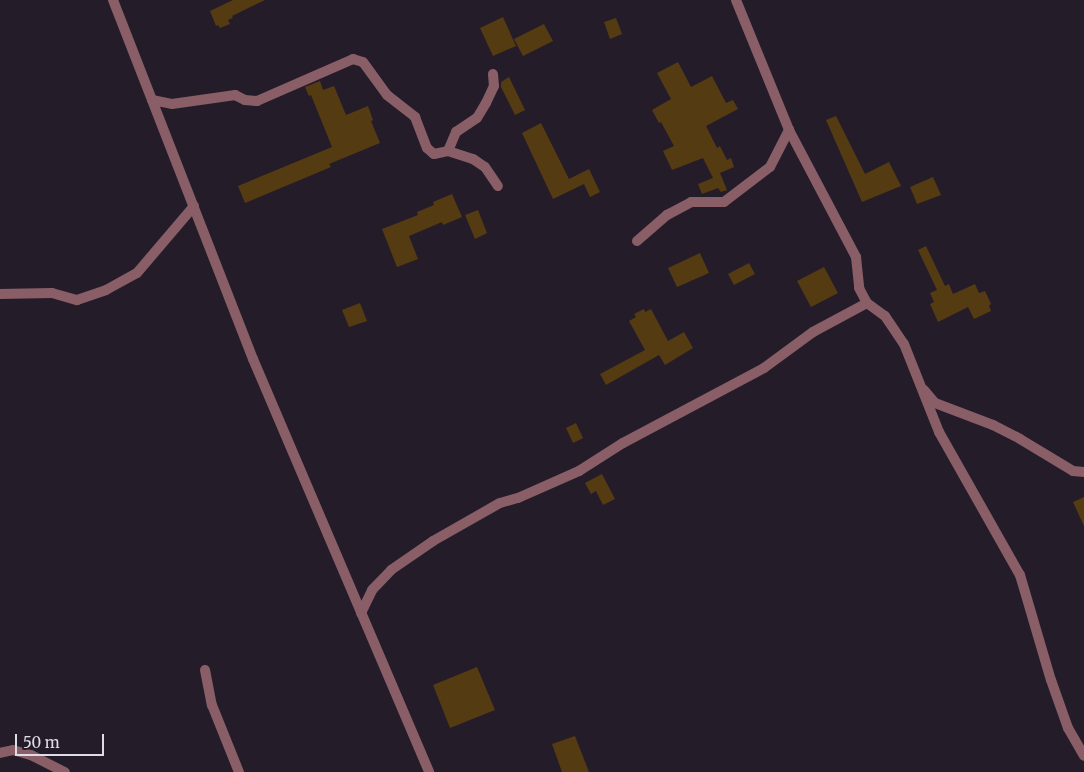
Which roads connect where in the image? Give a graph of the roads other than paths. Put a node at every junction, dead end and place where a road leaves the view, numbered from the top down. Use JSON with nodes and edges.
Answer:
{"nodes":[{"id":1,"x":113,"y":0,"type":"edge"},
{"id":2,"x":736,"y":0,"type":"edge"},
{"id":3,"x":493,"y":74,"type":"dead end"},
{"id":4,"x":152,"y":100,"type":"junction"},
{"id":5,"x":789,"y":130,"type":"junction"},
{"id":6,"x":448,"y":151,"type":"junction"},
{"id":7,"x":498,"y":186,"type":"dead end"},
{"id":8,"x":194,"y":206,"type":"junction"},
{"id":9,"x":637,"y":241,"type":"dead end"},
{"id":10,"x":0,"y":294,"type":"edge"},
{"id":11,"x":867,"y":304,"type":"junction"},
{"id":12,"x":918,"y":384,"type":"junction"},
{"id":13,"x":1084,"y":472,"type":"edge"},
{"id":14,"x":361,"y":614,"type":"junction"},
{"id":15,"x":205,"y":670,"type":"dead end"},
{"id":16,"x":0,"y":753,"type":"edge"},
{"id":17,"x":1084,"y":756,"type":"edge"},
{"id":18,"x":65,"y":772,"type":"edge"},
{"id":19,"x":239,"y":772,"type":"edge"},
{"id":20,"x":429,"y":772,"type":"edge"}],
"edges":[{"from":1,"to":4,"type":"street"},
{"from":2,"to":5,"type":"street"},
{"from":3,"to":6,"type":"street"},
{"from":4,"to":6,"type":"street"},
{"from":4,"to":8,"type":"street"},
{"from":5,"to":9,"type":"street"},
{"from":5,"to":11,"type":"street"},
{"from":6,"to":7,"type":"street"},
{"from":8,"to":10,"type":"street"},
{"from":8,"to":14,"type":"street"},
{"from":11,"to":12,"type":"street"},
{"from":11,"to":14,"type":"street"},
{"from":12,"to":13,"type":"street"},
{"from":12,"to":17,"type":"street"},
{"from":14,"to":20,"type":"street"},
{"from":15,"to":19,"type":"street"},
{"from":16,"to":18,"type":"street"}]}
